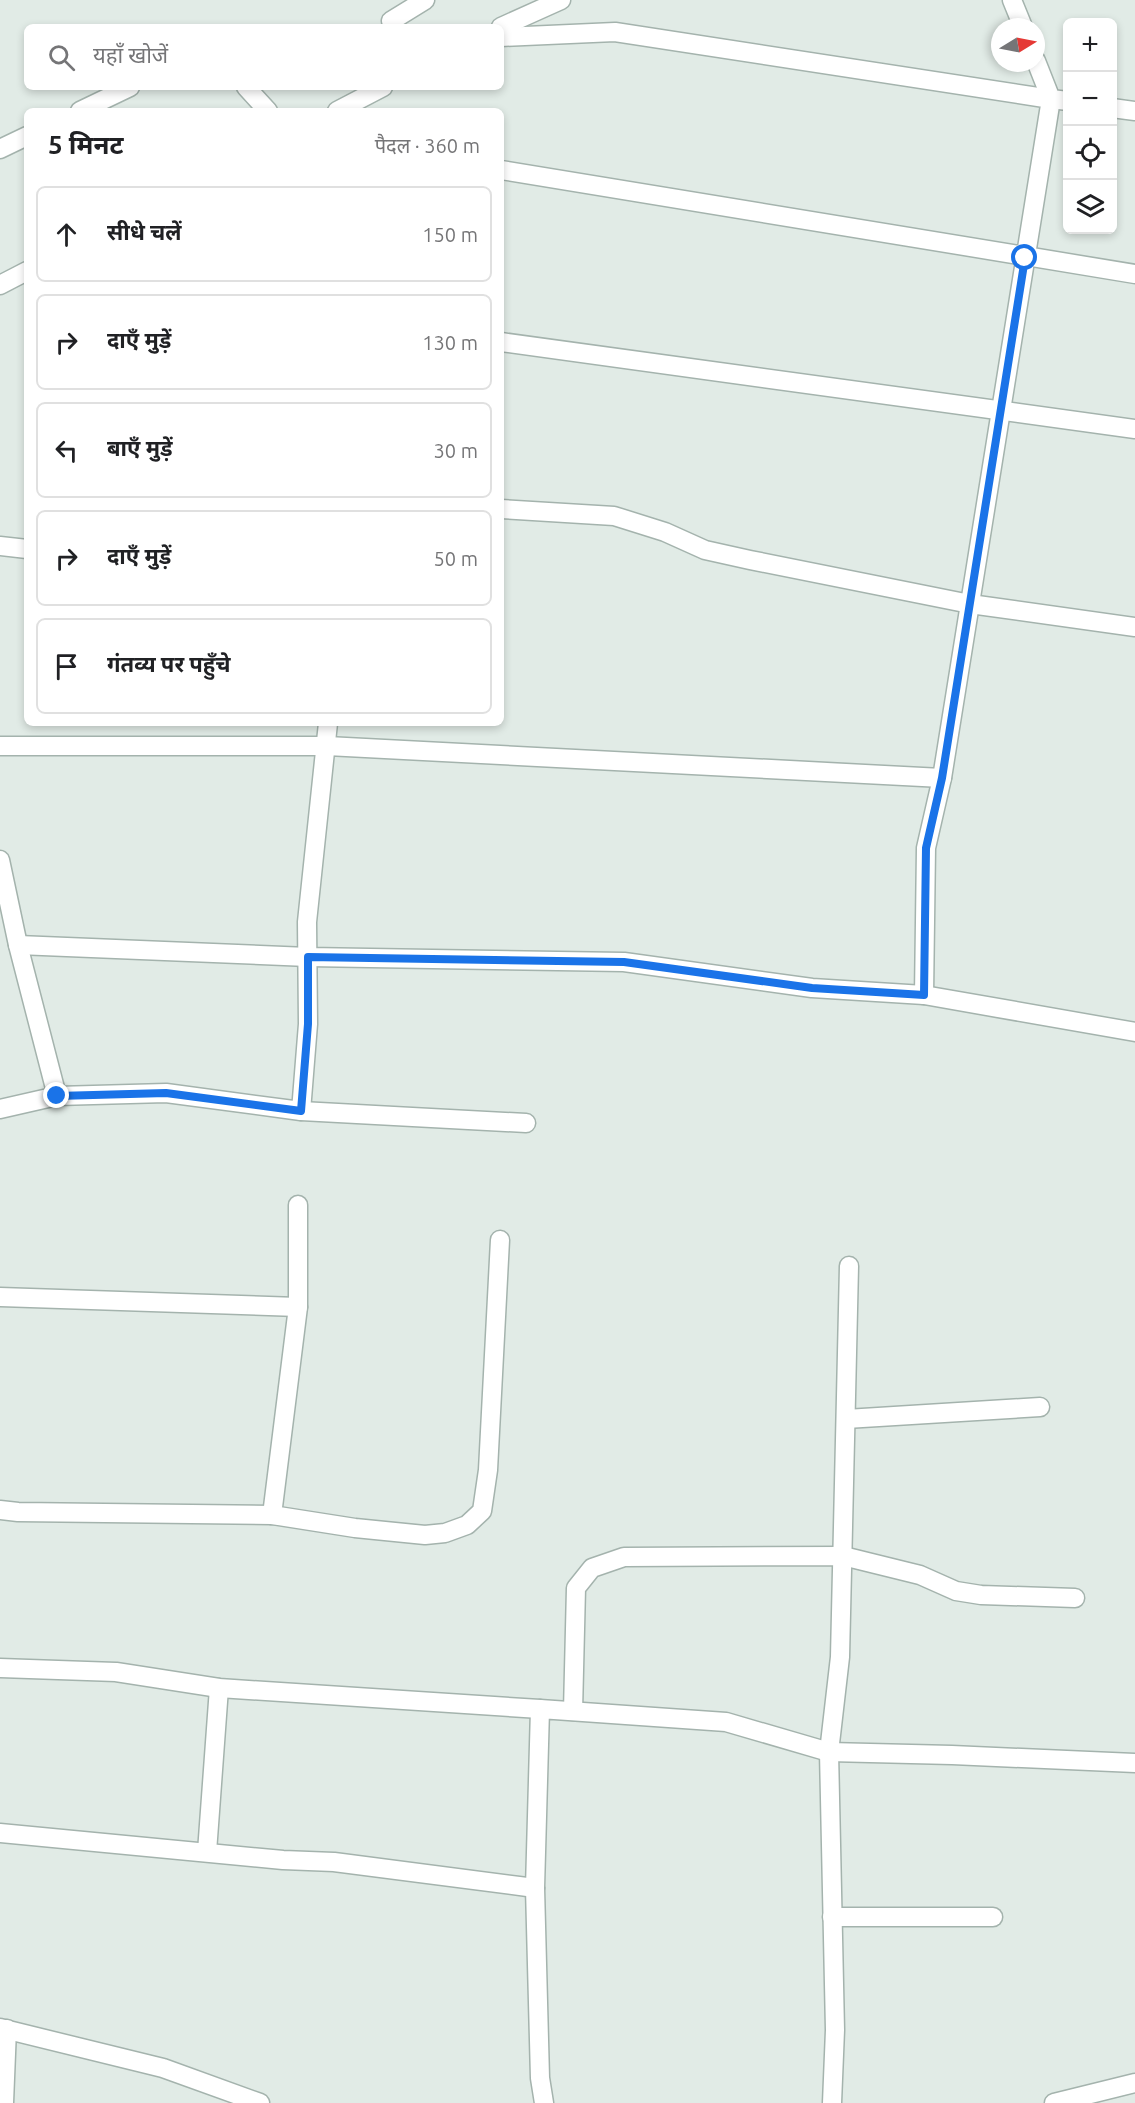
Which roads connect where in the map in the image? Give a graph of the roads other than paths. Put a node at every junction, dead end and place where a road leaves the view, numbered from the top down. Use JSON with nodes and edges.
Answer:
{"nodes":[{"id":1,"x":396,"y":0,"type":"edge"},
{"id":2,"x":425,"y":0,"type":"edge"},
{"id":3,"x":561,"y":0,"type":"edge"},
{"id":4,"x":1012,"y":0,"type":"edge"},
{"id":5,"x":1019,"y":18,"type":"edge"},
{"id":6,"x":390,"y":24,"type":"edge"},
{"id":7,"x":504,"y":26,"type":"edge"},
{"id":8,"x":504,"y":37,"type":"edge"},
{"id":9,"x":1043,"y":72,"type":"edge"},
{"id":10,"x":124,"y":90,"type":"edge"},
{"id":11,"x":249,"y":90,"type":"edge"},
{"id":12,"x":363,"y":93,"type":"edge"},
{"id":13,"x":1059,"y":100,"type":"edge"},
{"id":14,"x":86,"y":108,"type":"edge"},
{"id":15,"x":265,"y":108,"type":"edge"},
{"id":16,"x":341,"y":108,"type":"edge"},
{"id":17,"x":1117,"y":109,"type":"edge"},
{"id":18,"x":1135,"y":111,"type":"edge"},
{"id":19,"x":24,"y":137,"type":"edge"},
{"id":20,"x":0,"y":149,"type":"edge"},
{"id":21,"x":504,"y":171,"type":"edge"},
{"id":22,"x":1025,"y":258,"type":"junction"},
{"id":23,"x":24,"y":273,"type":"edge"},
{"id":24,"x":1135,"y":274,"type":"edge"},
{"id":25,"x":0,"y":285,"type":"edge"},
{"id":26,"x":504,"y":342,"type":"edge"},
{"id":27,"x":1001,"y":410,"type":"junction"},
{"id":28,"x":1135,"y":429,"type":"edge"},
{"id":29,"x":504,"y":509,"type":"edge"},
{"id":30,"x":0,"y":546,"type":"edge"},
{"id":31,"x":24,"y":549,"type":"edge"},
{"id":32,"x":970,"y":604,"type":"junction"},
{"id":33,"x":1135,"y":627,"type":"edge"},
{"id":34,"x":328,"y":726,"type":"edge"},
{"id":35,"x":0,"y":746,"type":"edge"},
{"id":36,"x":327,"y":746,"type":"junction"},
{"id":37,"x":942,"y":778,"type":"junction"},
{"id":38,"x":0,"y":860,"type":"edge"},
{"id":39,"x":18,"y":945,"type":"junction"},
{"id":40,"x":308,"y":957,"type":"junction"},
{"id":41,"x":924,"y":995,"type":"junction"},
{"id":42,"x":1135,"y":1032,"type":"edge"},
{"id":43,"x":57,"y":1096,"type":"junction"},
{"id":44,"x":0,"y":1109,"type":"edge"},
{"id":45,"x":301,"y":1111,"type":"junction"},
{"id":46,"x":526,"y":1123,"type":"dead end"},
{"id":47,"x":298,"y":1204,"type":"dead end"},
{"id":48,"x":500,"y":1240,"type":"dead end"},
{"id":49,"x":849,"y":1266,"type":"dead end"},
{"id":50,"x":0,"y":1297,"type":"edge"},
{"id":51,"x":298,"y":1307,"type":"junction"},
{"id":52,"x":1040,"y":1407,"type":"dead end"},
{"id":53,"x":846,"y":1419,"type":"junction"},
{"id":54,"x":0,"y":1510,"type":"edge"},
{"id":55,"x":272,"y":1515,"type":"junction"},
{"id":56,"x":843,"y":1557,"type":"junction"},
{"id":57,"x":1075,"y":1598,"type":"dead end"},
{"id":58,"x":0,"y":1668,"type":"edge"},
{"id":59,"x":219,"y":1688,"type":"junction"},
{"id":60,"x":540,"y":1709,"type":"junction"},
{"id":61,"x":573,"y":1712,"type":"junction"},
{"id":62,"x":829,"y":1752,"type":"junction"},
{"id":63,"x":1135,"y":1763,"type":"edge"},
{"id":64,"x":0,"y":1833,"type":"edge"},
{"id":65,"x":207,"y":1852,"type":"junction"},
{"id":66,"x":535,"y":1888,"type":"junction"},
{"id":67,"x":832,"y":1917,"type":"junction"},
{"id":68,"x":993,"y":1917,"type":"dead end"},
{"id":69,"x":3,"y":2029,"type":"edge"},
{"id":70,"x":1135,"y":2083,"type":"edge"},
{"id":71,"x":1091,"y":2098,"type":"edge"},
{"id":72,"x":4,"y":2103,"type":"edge"},
{"id":73,"x":260,"y":2103,"type":"edge"},
{"id":74,"x":544,"y":2103,"type":"edge"},
{"id":75,"x":832,"y":2103,"type":"edge"},
{"id":76,"x":1054,"y":2103,"type":"edge"}],
"edges":[{"from":1,"to":6,"type":"street"},
{"from":2,"to":6,"type":"street"},
{"from":3,"to":7,"type":"street"},
{"from":4,"to":5,"type":"street"},
{"from":8,"to":13,"type":"street"},
{"from":9,"to":13,"type":"street"},
{"from":10,"to":14,"type":"street"},
{"from":11,"to":15,"type":"street"},
{"from":12,"to":16,"type":"street"},
{"from":13,"to":22,"type":"street"},
{"from":17,"to":18,"type":"street"},
{"from":19,"to":20,"type":"street"},
{"from":21,"to":22,"type":"street"},
{"from":22,"to":24,"type":"street"},
{"from":22,"to":27,"type":"street"},
{"from":23,"to":25,"type":"street"},
{"from":26,"to":27,"type":"street"},
{"from":27,"to":28,"type":"street"},
{"from":27,"to":32,"type":"street"},
{"from":29,"to":32,"type":"street"},
{"from":30,"to":31,"type":"street"},
{"from":32,"to":33,"type":"street"},
{"from":32,"to":37,"type":"street"},
{"from":34,"to":36,"type":"street"},
{"from":35,"to":36,"type":"street"},
{"from":36,"to":37,"type":"street"},
{"from":36,"to":40,"type":"street"},
{"from":37,"to":41,"type":"street"},
{"from":38,"to":39,"type":"street"},
{"from":39,"to":40,"type":"street"},
{"from":39,"to":43,"type":"street"},
{"from":40,"to":41,"type":"street"},
{"from":40,"to":45,"type":"street"},
{"from":41,"to":42,"type":"street"},
{"from":43,"to":44,"type":"street"},
{"from":43,"to":45,"type":"street"},
{"from":45,"to":46,"type":"street"},
{"from":47,"to":51,"type":"street"},
{"from":48,"to":55,"type":"street"},
{"from":49,"to":53,"type":"street"},
{"from":50,"to":51,"type":"street"},
{"from":51,"to":55,"type":"street"},
{"from":52,"to":53,"type":"street"},
{"from":53,"to":56,"type":"street"},
{"from":54,"to":55,"type":"street"},
{"from":56,"to":57,"type":"street"},
{"from":56,"to":61,"type":"street"},
{"from":56,"to":62,"type":"street"},
{"from":58,"to":59,"type":"street"},
{"from":59,"to":60,"type":"street"},
{"from":59,"to":65,"type":"street"},
{"from":60,"to":61,"type":"street"},
{"from":60,"to":66,"type":"street"},
{"from":61,"to":62,"type":"street"},
{"from":62,"to":63,"type":"street"},
{"from":62,"to":67,"type":"street"},
{"from":64,"to":65,"type":"street"},
{"from":65,"to":66,"type":"street"},
{"from":66,"to":74,"type":"street"},
{"from":67,"to":68,"type":"street"},
{"from":67,"to":75,"type":"street"},
{"from":69,"to":72,"type":"street"},
{"from":69,"to":73,"type":"street"},
{"from":70,"to":71,"type":"street"},
{"from":71,"to":76,"type":"street"}]}
